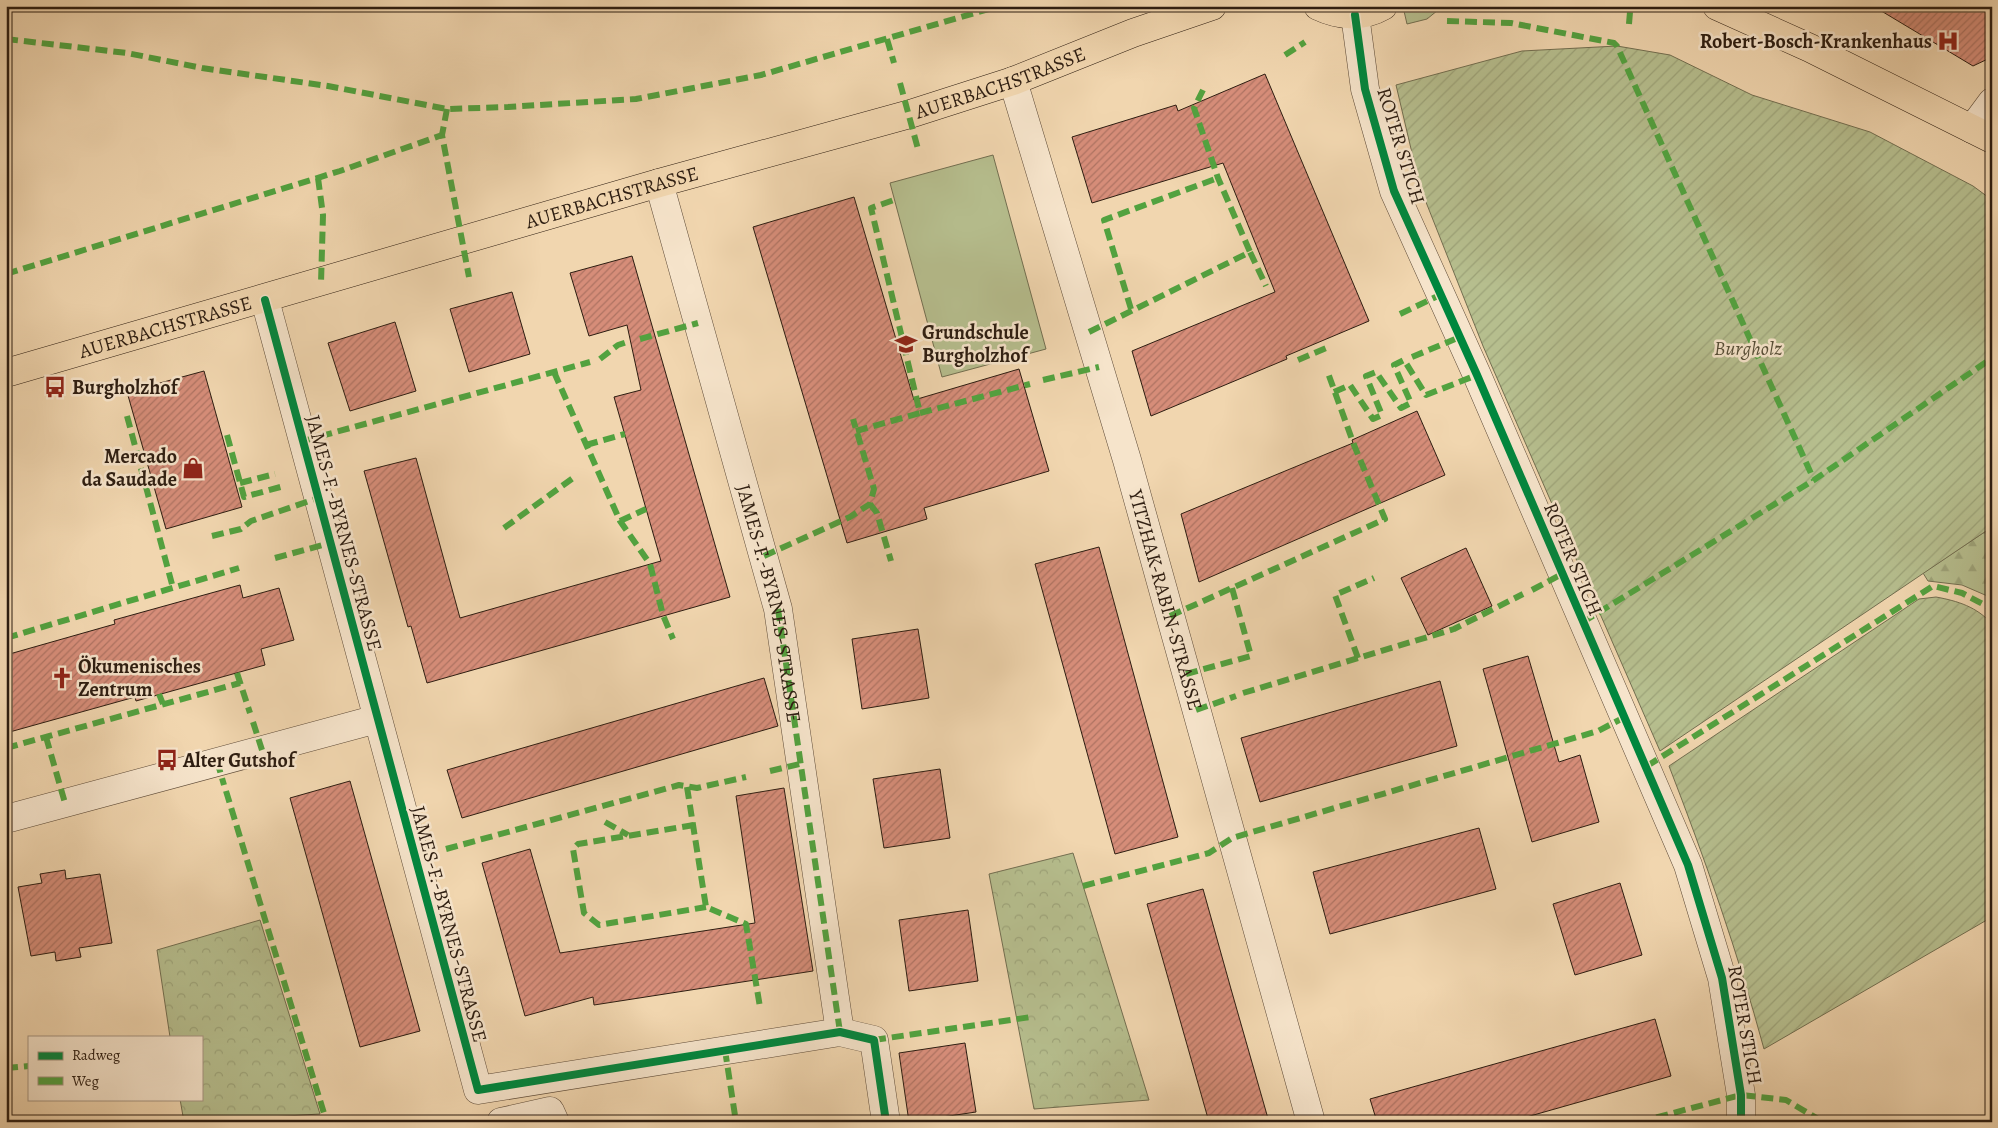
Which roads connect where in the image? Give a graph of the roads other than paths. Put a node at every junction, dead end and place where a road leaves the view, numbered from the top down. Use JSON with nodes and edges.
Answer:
{"nodes":[{"id":1,"x":1212,"y":6,"type":"edge"},
{"id":2,"x":1318,"y":6,"type":"edge"},
{"id":3,"x":1383,"y":6,"type":"edge"},
{"id":4,"x":1717,"y":6,"type":"edge"},
{"id":5,"x":1355,"y":15,"type":"junction"},
{"id":6,"x":1014,"y":81,"type":"junction"},
{"id":7,"x":1992,"y":102,"type":"edge"},
{"id":8,"x":1982,"y":134,"type":"edge"},
{"id":9,"x":659,"y":183,"type":"junction"},
{"id":10,"x":265,"y":300,"type":"junction"},
{"id":11,"x":6,"y":373,"type":"edge"},
{"id":12,"x":377,"y":719,"type":"junction"},
{"id":13,"x":6,"y":819,"type":"edge"},
{"id":14,"x":840,"y":1032,"type":"junction"},
{"id":15,"x":553,"y":1116,"type":"edge"},
{"id":16,"x":501,"y":1122,"type":"edge"},
{"id":17,"x":886,"y":1122,"type":"edge"},
{"id":18,"x":1311,"y":1122,"type":"edge"},
{"id":19,"x":1741,"y":1122,"type":"edge"}],
"edges":[{"from":1,"to":6,"type":"main road","name":"AUERBACHSTRASSE"},
{"from":2,"to":5,"type":"main road"},
{"from":3,"to":5,"type":"main road"},
{"from":4,"to":8,"type":"main road"},
{"from":5,"to":19,"type":"street","name":"ROTER STICH"},
{"from":6,"to":9,"type":"main road","name":"AUERBACHSTRASSE"},
{"from":6,"to":18,"type":"street","name":"YITZHAK-RABIN-STRASSE"},
{"from":7,"to":8,"type":"street"},
{"from":9,"to":10,"type":"main road","name":"AUERBACHSTRASSE"},
{"from":9,"to":14,"type":"street","name":"JAMES-F.-BYRNES-STRASSE"},
{"from":10,"to":11,"type":"main road","name":"AUERBACHSTRASSE"},
{"from":10,"to":12,"type":"street","name":"JAMES-F.-BYRNES-STRASSE"},
{"from":12,"to":13,"type":"street"},
{"from":12,"to":14,"type":"street","name":"JAMES-F.-BYRNES-STRASSE"},
{"from":14,"to":17,"type":"street","name":"JAMES-F.-BYRNES-STRASSE"},
{"from":15,"to":16,"type":"street"}]}
